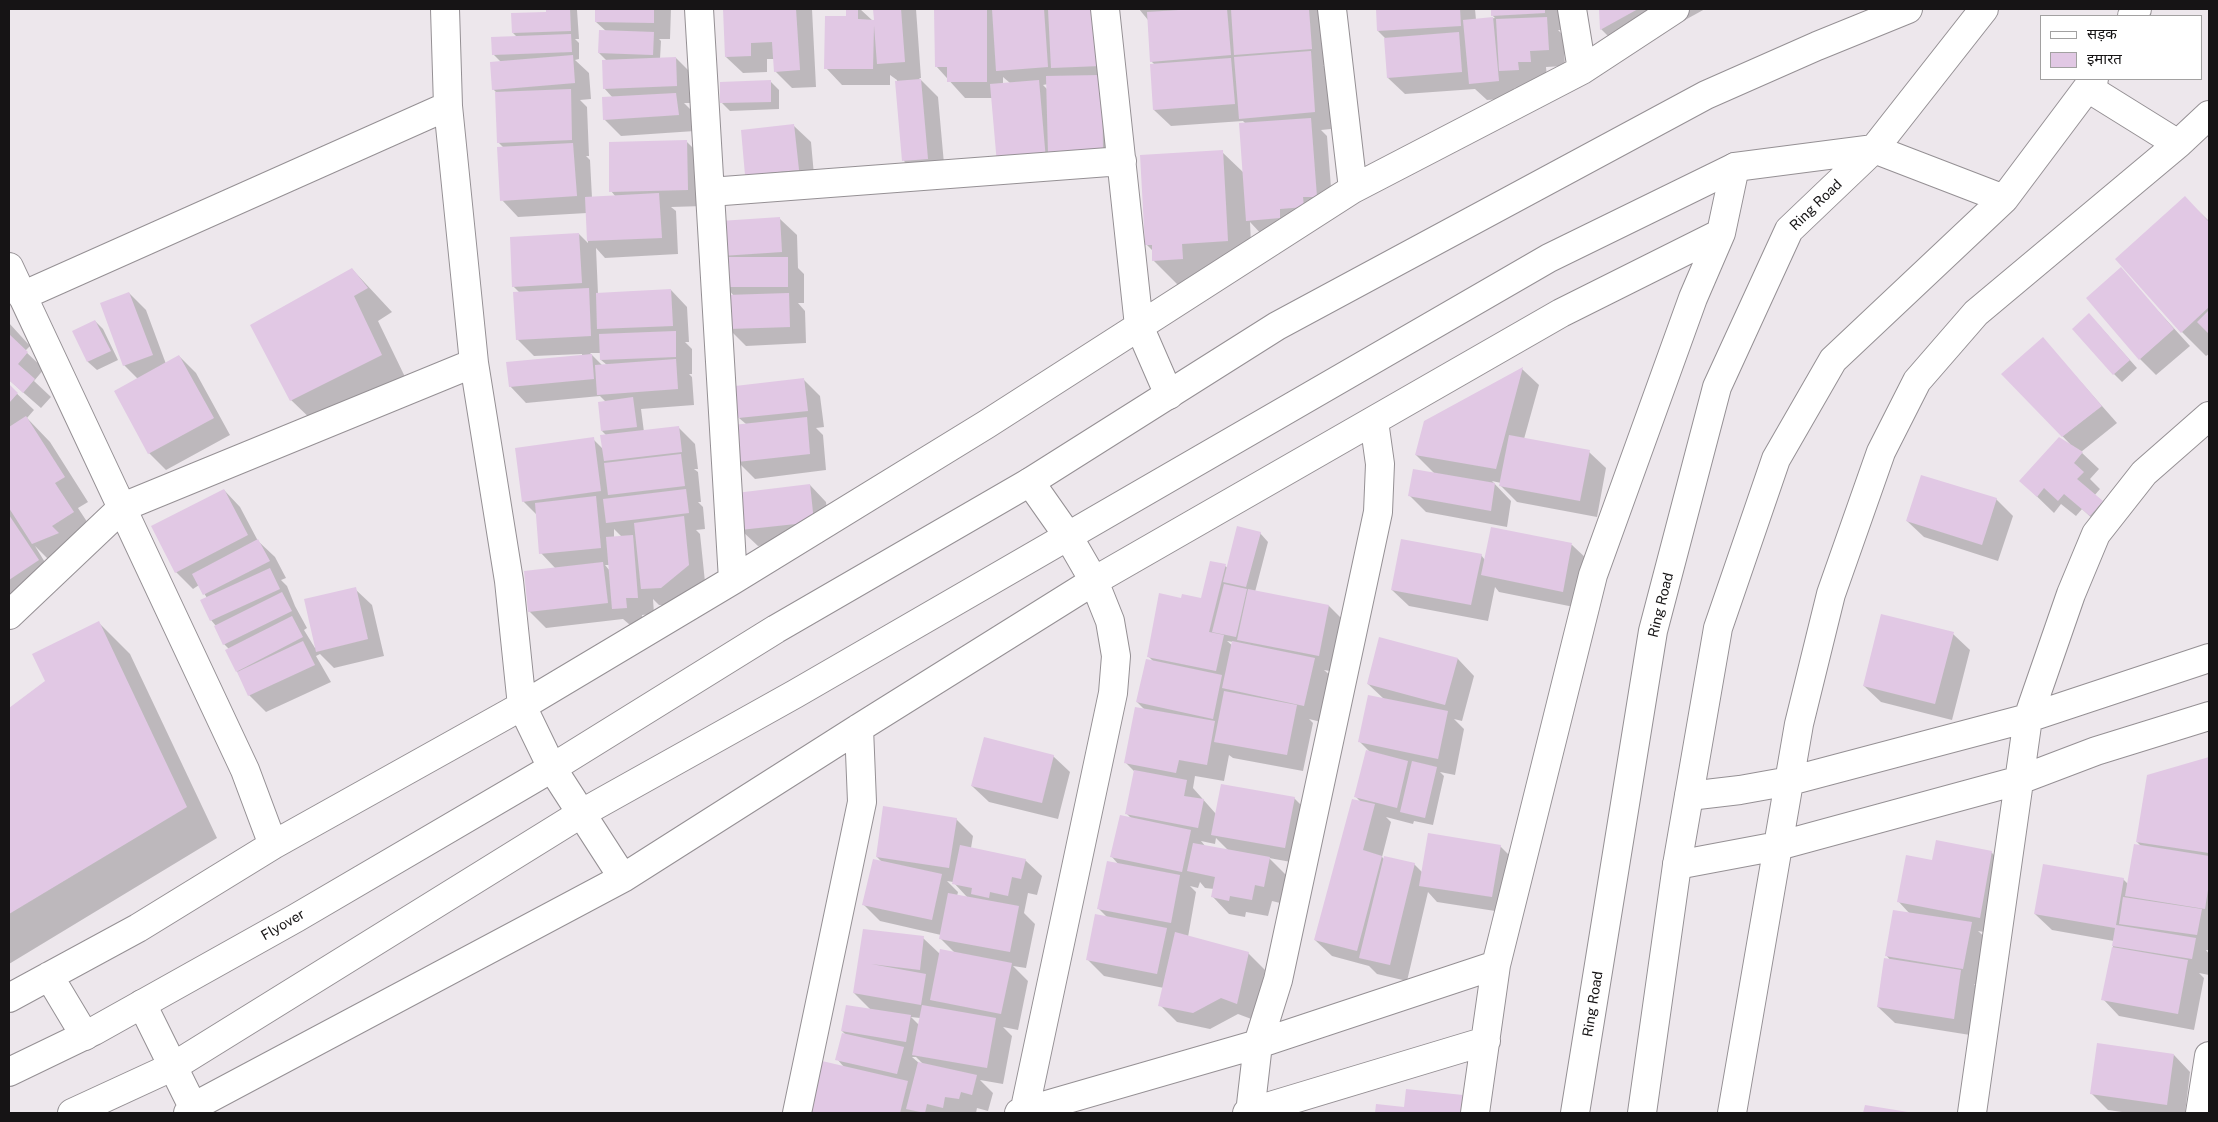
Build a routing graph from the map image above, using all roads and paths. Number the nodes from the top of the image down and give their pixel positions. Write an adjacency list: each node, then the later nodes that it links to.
1 (445, 9): 11 (street)
2 (699, 9): 18 (street)
3 (1105, 9): 15 (street)
4 (1332, 9): 17 (street)
5 (1572, 9): 9 (street)
6 (1675, 9): 9 (street)
7 (1908, 9): 25 (street, Flyover)
8 (1984, 9): 14 (street, Ring Road)
9 (1582, 70): 17 (street)
10 (2091, 84): 13 (street); 19 (street)
11 (448, 106): 22 (street); 24 (street)
12 (2209, 115): 13 (street)
13 (2178, 144): 40 (street)
14 (1874, 149): 16 (street); 19 (street); 64 (street, Ring Road)
15 (1122, 161): 18 (street); 23 (street)
16 (1735, 167): 20 (street); 30 (street)
17 (1353, 189): 23 (street)
18 (710, 192): 31 (street)
19 (2004, 199): 42 (street)
20 (1721, 232): 27 (street); 48 (street)
21 (9, 267): 22 (street)
22 (22, 296): 29 (street)
23 (1139, 326): 25 (street); 31 (street)
24 (474, 363): 29 (street); 35 (street)
25 (1168, 394): 28 (street, Flyover)
26 (2209, 416): 37 (street)
27 (1374, 421): 32 (street); 54 (street)
28 (1030, 482): 30 (street); 39 (street, Flyover)
29 (122, 507): 33 (street); 44 (street)
30 (1068, 536): 32 (street); 43 (street)
31 (733, 580): 35 (street)
32 (1094, 581): 38 (street); 61 (street)
33 (9, 615)
34 (2209, 658): 37 (street)
35 (522, 706): 39 (street); 44 (street)
36 (2209, 716): 41 (street)
37 (2028, 718): 40 (street); 41 (street)
38 (859, 728): 47 (street); 60 (street)
39 (552, 768): 43 (street); 51 (street, Flyover)
40 (1790, 781): 42 (street); 45 (street)
41 (2017, 781): 45 (street); 67 (street)
42 (1689, 796): 46 (street)
43 (582, 813): 47 (street); 56 (street)
44 (273, 845): 49 (street)
45 (1778, 846): 46 (street); 66 (street)
46 (1677, 865): 65 (street)
47 (623, 878): 58 (street)
48 (1496, 965): 53 (street); 54 (street)
49 (49, 976): 50 (street); 52 (street)
50 (9, 998)
51 (142, 1004): 52 (street, Flyover); 56 (street)
52 (85, 1036): 57 (street, Flyover)
53 (1486, 1041): 62 (street); 63 (street)
54 (1258, 1044): 61 (street); 62 (street)
55 (2209, 1056): 68 (street)
56 (174, 1066): 58 (street); 59 (street)
57 (9, 1072)
58 (192, 1111)
59 (72, 1113)
60 (798, 1113)
61 (1022, 1113)
62 (1249, 1113)
63 (1476, 1113)
64 (1575, 1113)
65 (1642, 1113)
66 (1732, 1113)
67 (1972, 1113)
68 (2200, 1113)

